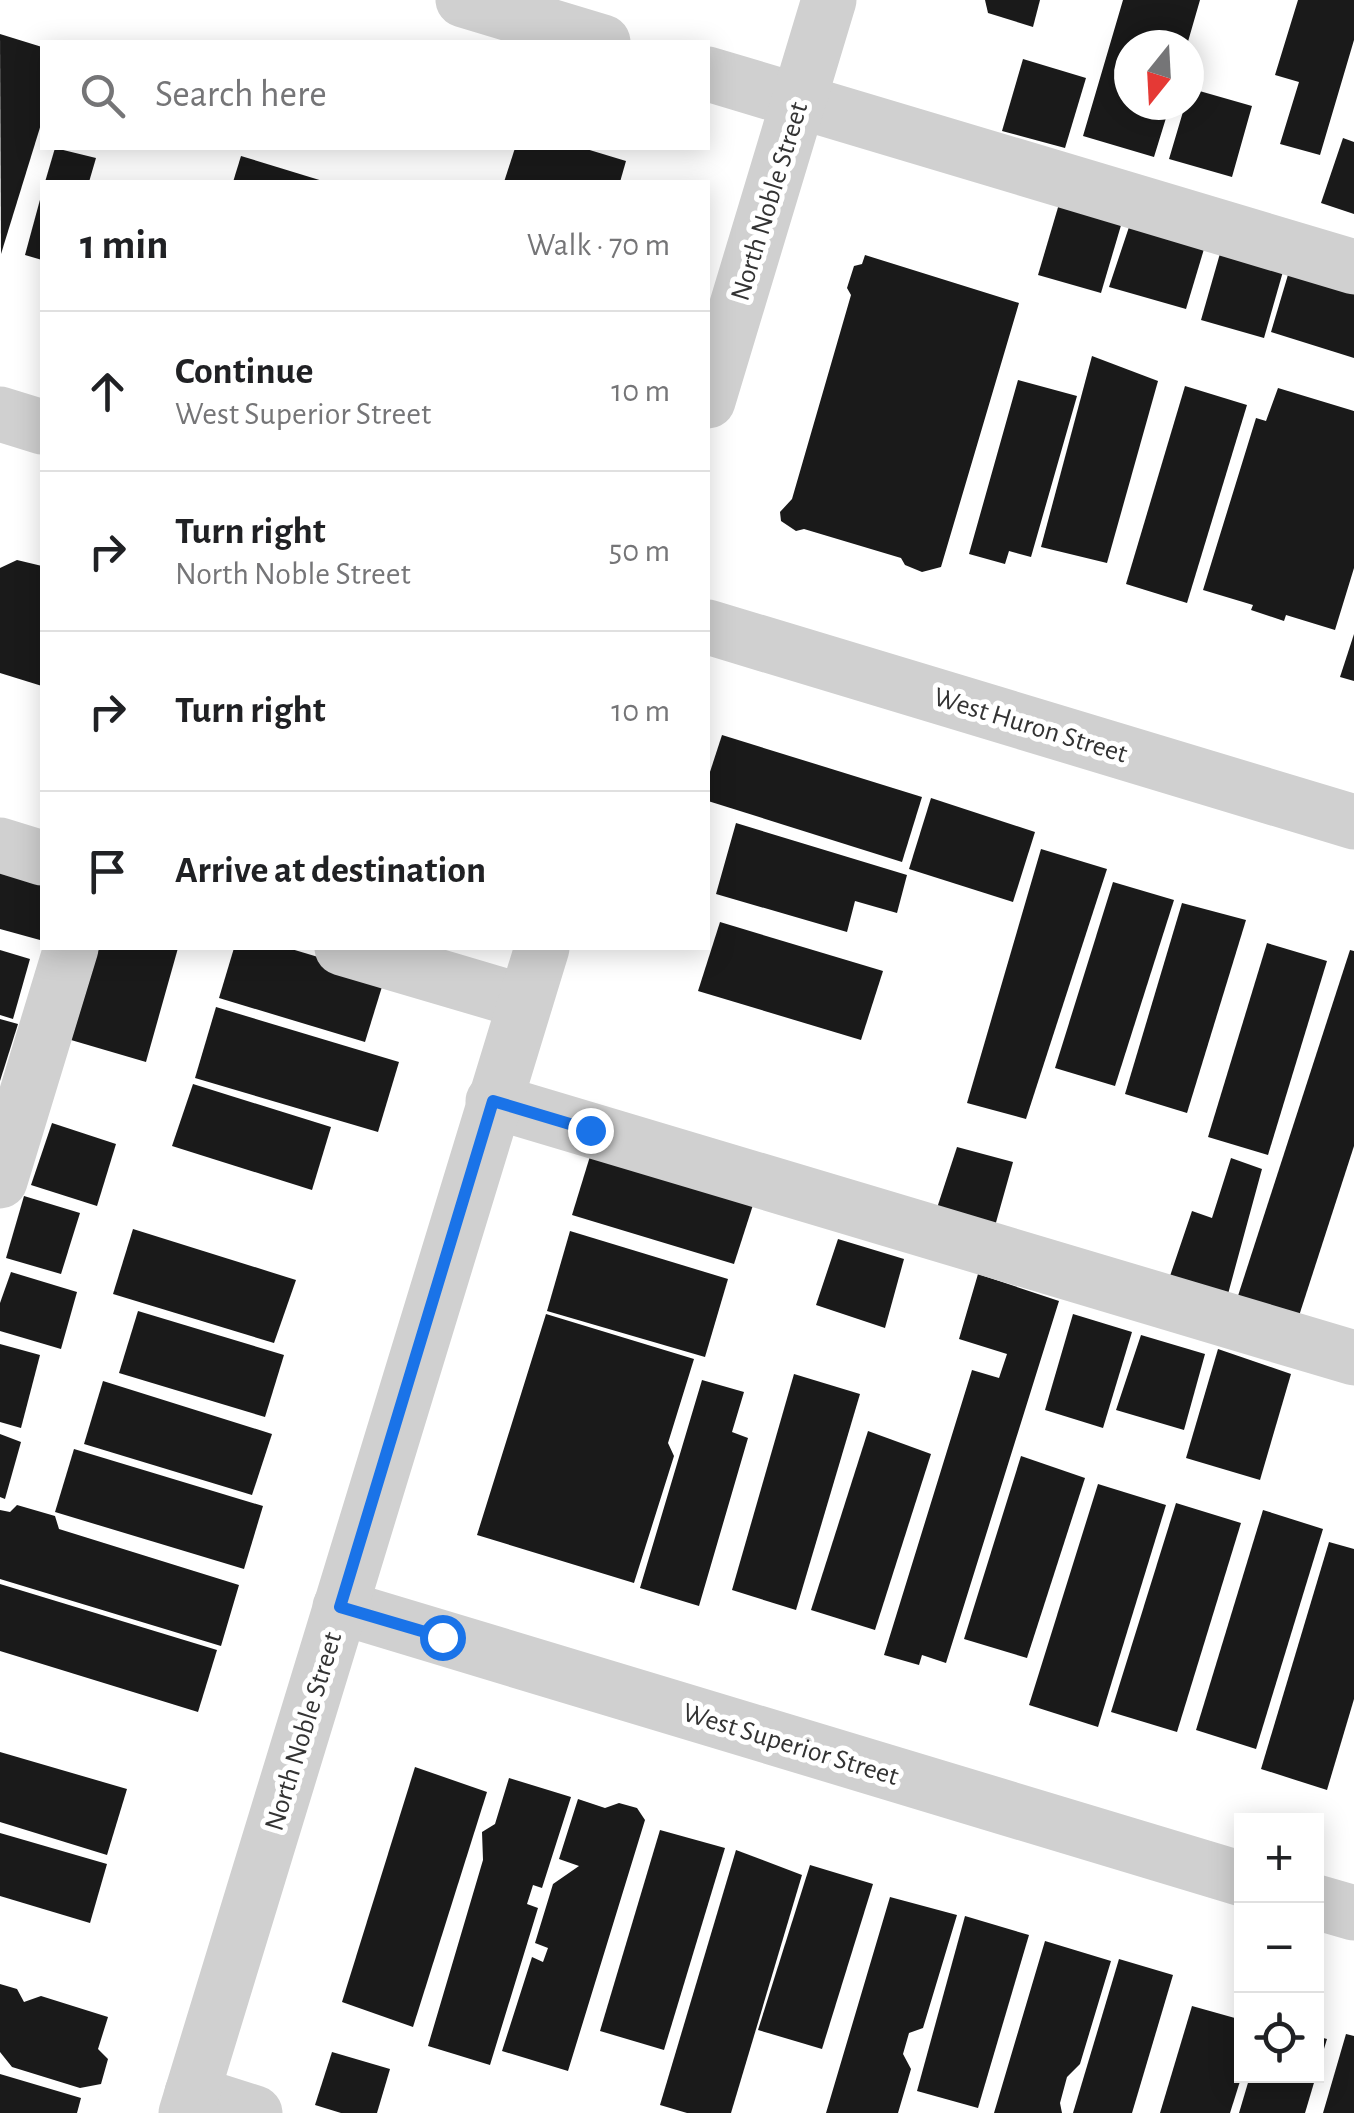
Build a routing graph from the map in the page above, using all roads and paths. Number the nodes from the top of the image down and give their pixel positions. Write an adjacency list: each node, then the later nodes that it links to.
1 (463, 0): 3 (street)
2 (829, 0): 5 (street, North Noble Street)
3 (596, 40)
4 (710, 75): 5 (street)
5 (798, 101): 6 (street); 7 (street, North Noble Street)
6 (1354, 268)
7 (710, 395)
8 (0, 414): 9 (street)
9 (40, 426)
10 (710, 628): 11 (street, West Huron Street)
11 (1354, 822)
12 (0, 845): 13 (street)
13 (40, 857)
14 (70, 950): 19 (street)
15 (349, 950): 17 (street)
16 (541, 950): 17 (street, North Noble Street)
17 (525, 1002): 18 (street, North Noble Street)
18 (493, 1101): 20 (street); 21 (street, North Noble Street)
19 (0, 1182)
20 (1354, 1358)
21 (340, 1607): 22 (street, West Superior Street); 25 (street, North Noble Street)
22 (1234, 1877)
23 (1319, 1903): 24 (street)
24 (1354, 1913)
25 (189, 2103): 26 (street)
26 (255, 2113)

